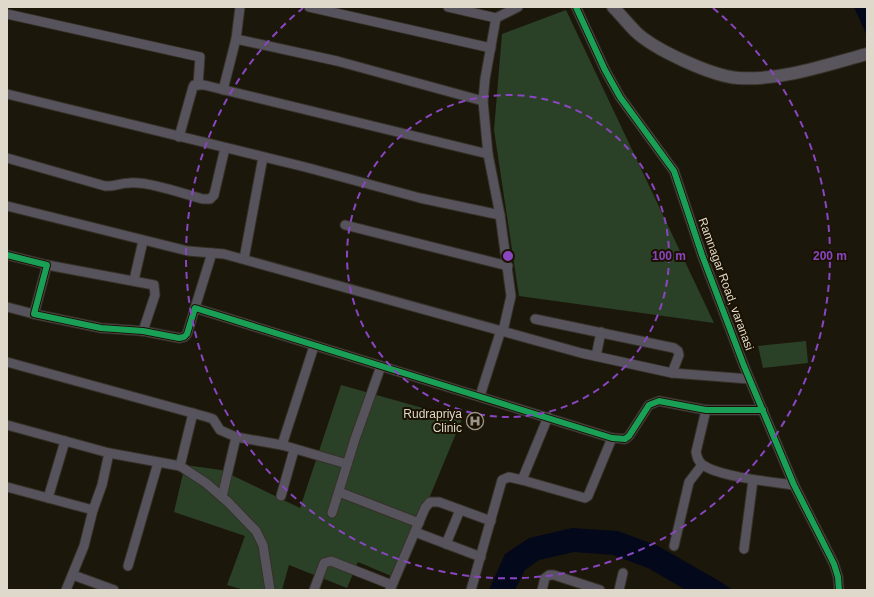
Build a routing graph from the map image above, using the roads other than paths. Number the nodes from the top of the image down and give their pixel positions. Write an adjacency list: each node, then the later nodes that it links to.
1 (240, 7): 9 (street)
2 (310, 7): 10 (street)
3 (448, 7): 8 (street)
4 (518, 7): 8 (street)
5 (576, 7): 43 (street, Ramnagar Road, varanasi)
6 (613, 7): 11 (main road)
7 (7, 14): 12 (street)
8 (496, 18): 10 (street)
9 (236, 39): 13 (street); 15 (street)
10 (492, 48): 15 (street)
11 (867, 54)
12 (198, 85): 13 (street); 16 (street)
13 (223, 90): 18 (street)
14 (7, 94): 16 (street)
15 (483, 102): 18 (street)
16 (179, 137): 17 (street)
17 (225, 148): 19 (street); 20 (street)
18 (488, 154): 22 (street)
19 (263, 157): 22 (street); 27 (street)
20 (7, 158)
21 (7, 206): 24 (street)
22 (500, 215): 29 (street)
23 (345, 225): 29 (street)
24 (143, 241): 25 (street); 30 (street)
25 (212, 253): 27 (street); 32 (street)
26 (7, 255): 28 (street)
27 (244, 259): 36 (street)
28 (47, 265): 30 (street); 33 (street)
29 (508, 266): 36 (street)
30 (134, 280): 35 (street)
31 (7, 307): 33 (street)
32 (195, 308): 35 (street); 38 (street)
33 (34, 314): 35 (street)
34 (535, 319): 37 (street)
35 (143, 331)
36 (502, 331): 39 (street); 44 (street)
37 (601, 332): 39 (street); 42 (street)
38 (314, 346): 41 (street); 53 (street)
39 (596, 356): 42 (street)
40 (7, 362): 47 (street)
41 (381, 366): 44 (street); 57 (street)
42 (672, 373): 43 (street)
43 (749, 379): 46 (street, Ramnagar Road, varanasi)
44 (480, 396): 48 (street)
45 (706, 410): 46 (street); 51 (street); 58 (street)
46 (763, 410): 62 (street, Ramnagar Road, varanasi)
47 (193, 413): 50 (street); 59 (street)
48 (548, 417): 51 (street); 60 (street)
49 (7, 425): 52 (street)
50 (236, 437): 53 (street); 66 (street)
51 (612, 438): 60 (street)
52 (65, 441): 55 (street); 67 (street)
53 (282, 445): 54 (street)
54 (294, 450): 57 (street); 65 (street)
55 (109, 454): 56 (street); 68 (street)
56 (158, 463): 59 (street); 78 (street)
57 (347, 464): 64 (street)
58 (702, 465): 61 (street); 75 (street)
59 (180, 466): 66 (street)
60 (522, 480): 71 (street)
61 (753, 480): 62 (street); 76 (street)
62 (794, 484): 90 (street, Ramnagar Road, varanasi)
63 (7, 487): 67 (street)
64 (339, 492): 70 (street); 72 (street)
65 (281, 496)
66 (222, 497): 84 (street)
67 (48, 498): 68 (street)
68 (93, 510): 80 (street)
69 (460, 510): 71 (street); 72 (street); 74 (street)
70 (332, 513)
71 (491, 521): 77 (street)
72 (419, 522): 73 (street)
73 (415, 532): 74 (street); 81 (street)
74 (446, 544): 77 (street)
75 (674, 546)
76 (744, 550)
77 (481, 557): 86 (street)
78 (128, 566)
79 (623, 573): 89 (street)
80 (73, 575): 82 (street); 83 (street)
81 (391, 588): 85 (street)
82 (66, 590)
83 (114, 590)
84 (270, 590)
85 (314, 590)
86 (471, 590)
87 (542, 590): 88 (street)
88 (600, 590)
89 (619, 590)
90 (839, 590)

